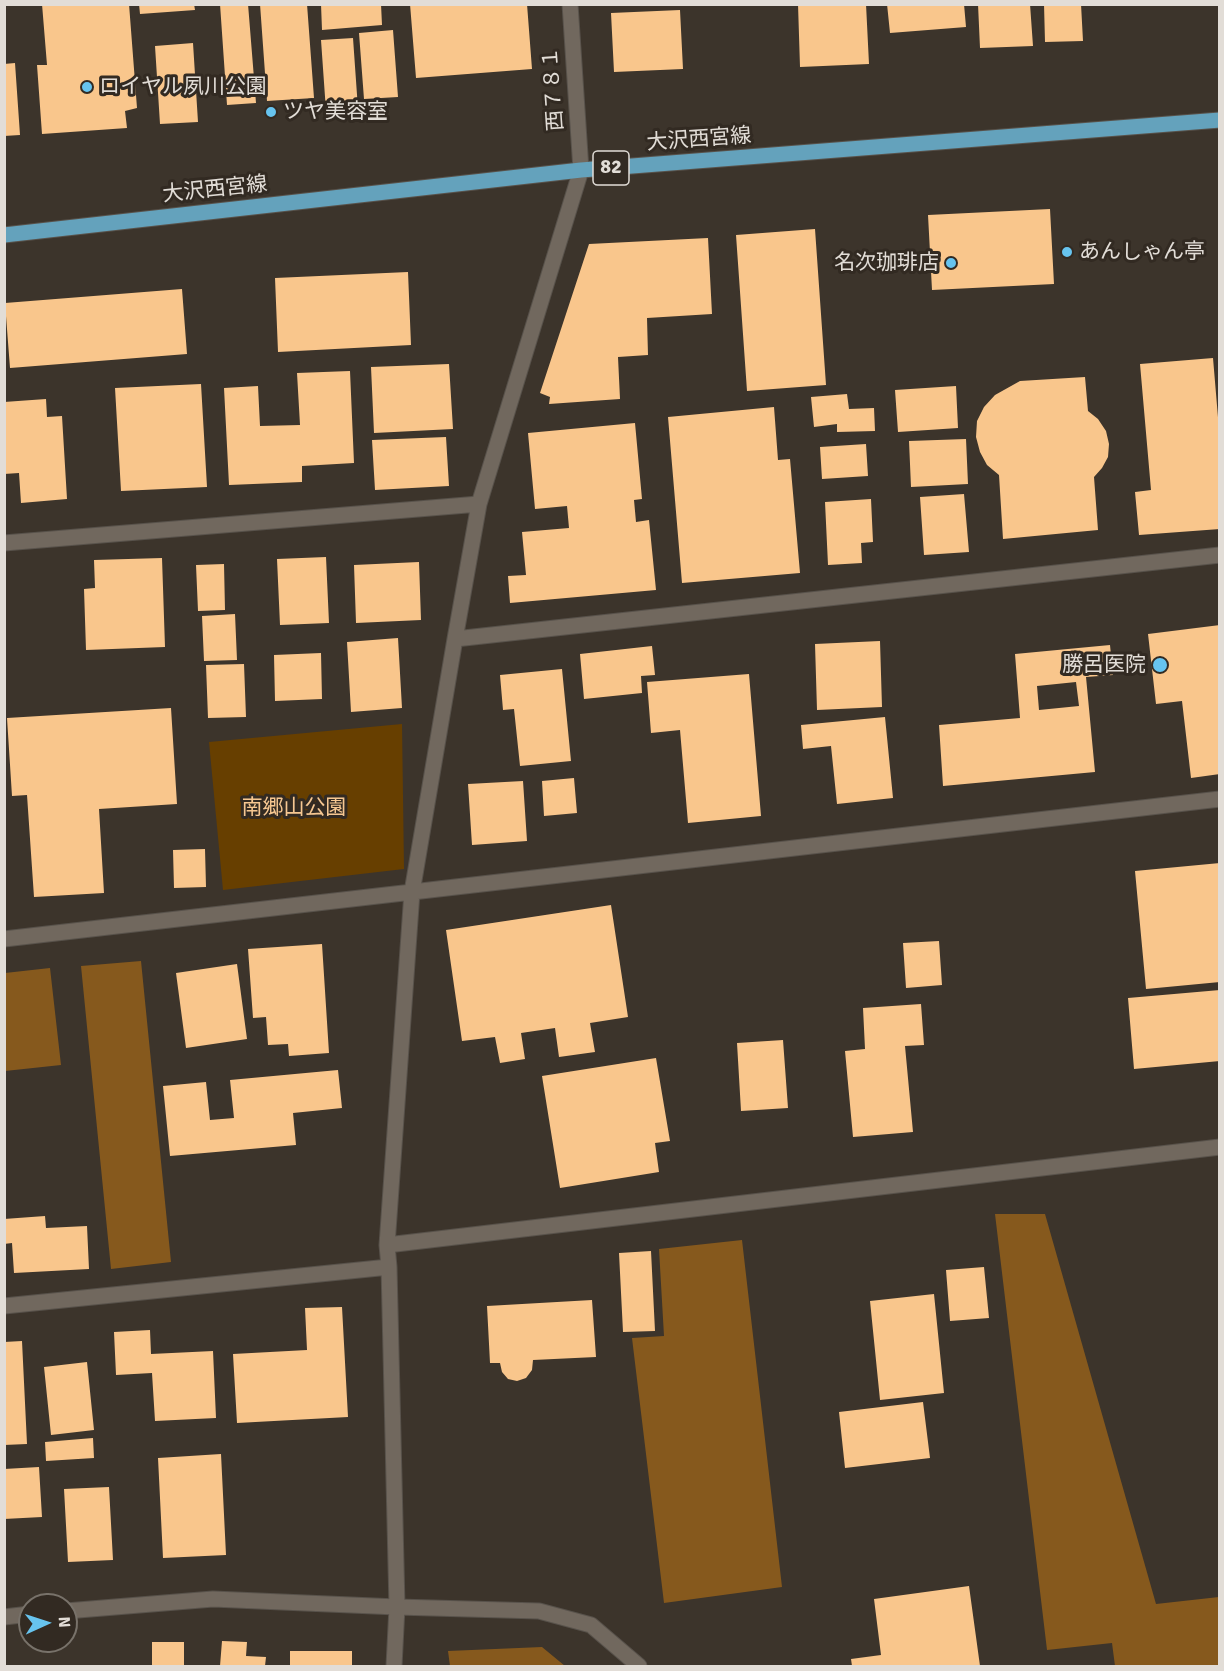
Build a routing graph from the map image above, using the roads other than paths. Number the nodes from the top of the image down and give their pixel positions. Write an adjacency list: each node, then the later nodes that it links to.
1 (570, 4): 3 (street, 西７８１)
2 (1220, 120): 3 (main road, 大沢西宮線 / 82)
3 (581, 170): 4 (main road, 大沢西宮線 / 82); 5 (street)
4 (4, 235)
5 (480, 504): 6 (street); 8 (street)
6 (4, 543)
7 (1220, 555): 8 (street)
8 (455, 639): 10 (street)
9 (1220, 799): 10 (street)
10 (412, 892): 11 (street); 13 (street)
11 (4, 939)
12 (1220, 1147): 13 (street)
13 (387, 1245): 14 (street)
14 (389, 1267): 15 (street); 16 (street)
15 (4, 1306)
16 (397, 1608): 17 (street); 18 (street); 19 (street)
17 (78, 1610)
18 (394, 1666)
19 (639, 1666)

